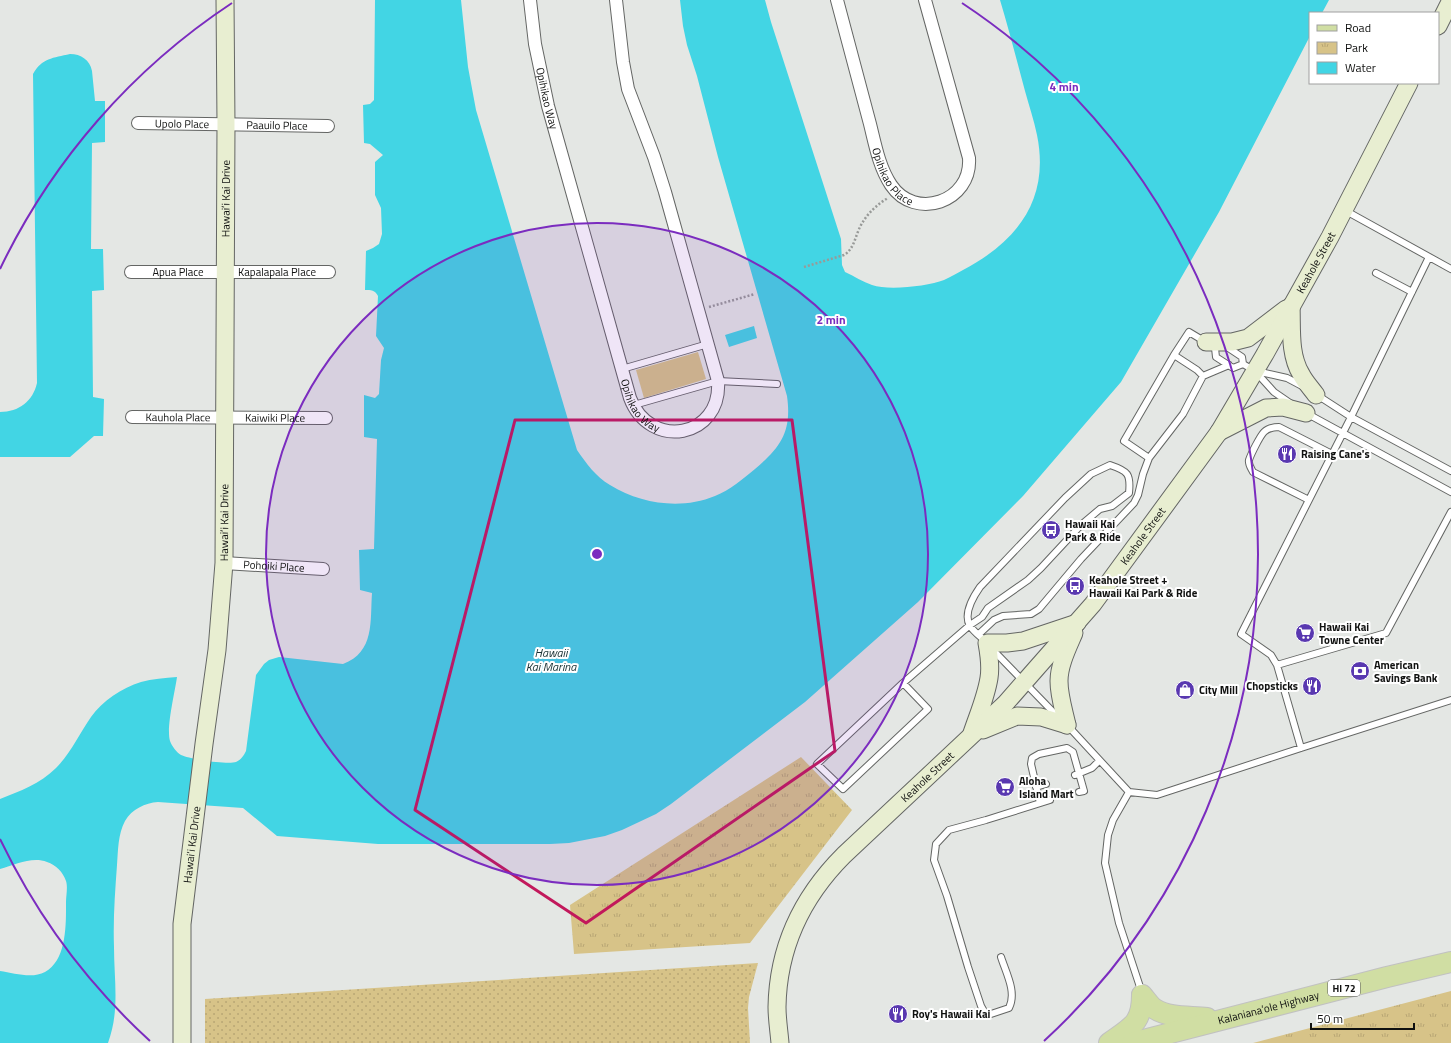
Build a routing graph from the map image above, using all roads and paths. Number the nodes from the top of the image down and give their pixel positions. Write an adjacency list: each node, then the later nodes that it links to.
1 (225, 0): 10 (main road, Hawai’i Kai Drive)
2 (530, 0): 30 (street, Opihikao Way)
3 (616, 0): 24 (street, Opihikao Way)
4 (838, 0): 12 (street, Opihikao Place)
5 (925, 0): 12 (street, Opihikao Place)
6 (1451, 0): 7 (main road)
7 (1439, 24)
8 (1408, 84): 13 (main road, Keahole Street)
9 (138, 123): 10 (street, Upolo Place)
10 (226, 124): 11 (street, Paauilo Place); 17 (main road, Hawai’i Kai Drive)
11 (328, 126)
12 (897, 192): 15 (path)
13 (1344, 210): 14 (lane); 23 (main road, Keahole Street)
14 (1428, 257): 16 (lane); 21 (lane)
15 (804, 267)
16 (1451, 269)
17 (225, 271): 18 (street, Apua Place); 19 (street, Kapalapala Place); 39 (main road, Hawai’i Kai Drive)
18 (131, 272)
19 (329, 272)
20 (1376, 273): 21 (lane)
21 (1412, 292): 38 (lane)
22 (755, 294): 24 (path)
23 (1291, 305): 26 (main road); 29 (main road, Keahole Street); 34 (main road)
24 (699, 310): 25 (street, Opihikao Way)
25 (708, 344): 30 (lane); 32 (street, Opihikao Way)
26 (1211, 345): 27 (lane); 28 (lane); 29 (lane)
27 (1174, 355): 31 (lane); 44 (lane)
28 (1229, 365): 29 (lane); 31 (lane)
29 (1249, 368): 34 (lane); 36 (lane); 41 (main road, Keahole Street)
30 (622, 369): 35 (street, Opihikao Way)
31 (1204, 376): 44 (lane)
32 (718, 381): 33 (lane); 35 (lane); 35 (street, Opihikao Way)
33 (776, 384)
34 (1316, 395): 38 (lane)
35 (633, 406)
36 (1306, 413): 41 (main road); 42 (lane)
37 (132, 417): 39 (street, Kauhola Place)
38 (1351, 417): 42 (lane); 45 (lane)
39 (225, 418): 40 (street, Kaiwiki Place); 49 (main road, Hawai’i Kai Drive)
40 (326, 418)
41 (1219, 432): 51 (main road, Keahole Street)
42 (1343, 433): 43 (lane); 46 (lane)
43 (1332, 454): 47 (lane); 47 (lane)
44 (1149, 458): 53 (lane)
45 (1451, 471)
46 (1451, 492)
47 (1309, 500): 54 (lane)
48 (1451, 512): 54 (lane)
49 (224, 563): 50 (street, Pohoiki Place); 73 (main road, Hawai’i Kai Drive)
50 (323, 570)
51 (1077, 623): 53 (main road); 56 (main road, Keahole Street); 58 (main road)
52 (970, 626): 52 (lane); 53 (lane); 55 (lane)
53 (983, 639): 56 (lane); 59 (main road)
54 (1277, 665): 60 (lane)
55 (902, 683): 55 (lane)
56 (1025, 683): 58 (lane); 59 (main road, Keahole Street)
57 (1451, 700): 60 (lane)
58 (1067, 725): 59 (main road); 61 (lane)
59 (971, 735): 74 (main road, Keahole Street)
60 (1300, 748): 66 (lane)
61 (1098, 761): 62 (lane); 66 (lane)
62 (1077, 775): 64 (lane); 65 (lane)
63 (1046, 784): 64 (lane)
64 (1036, 787): 68 (lane)
65 (1080, 792)
66 (1129, 792): 71 (lane)
67 (1050, 800): 68 (lane)
68 (1040, 803): 69 (lane)
69 (1001, 957)
70 (1451, 962): 72 (main road, Kalaniana’ole Highway / HI 72)
71 (1142, 994): 72 (main road); 75 (main road)
72 (1223, 1019): 76 (main road, Kalaniana’ole Highway / HI 72)
73 (182, 1043)
74 (780, 1043)
75 (1109, 1043)
76 (1132, 1043)

